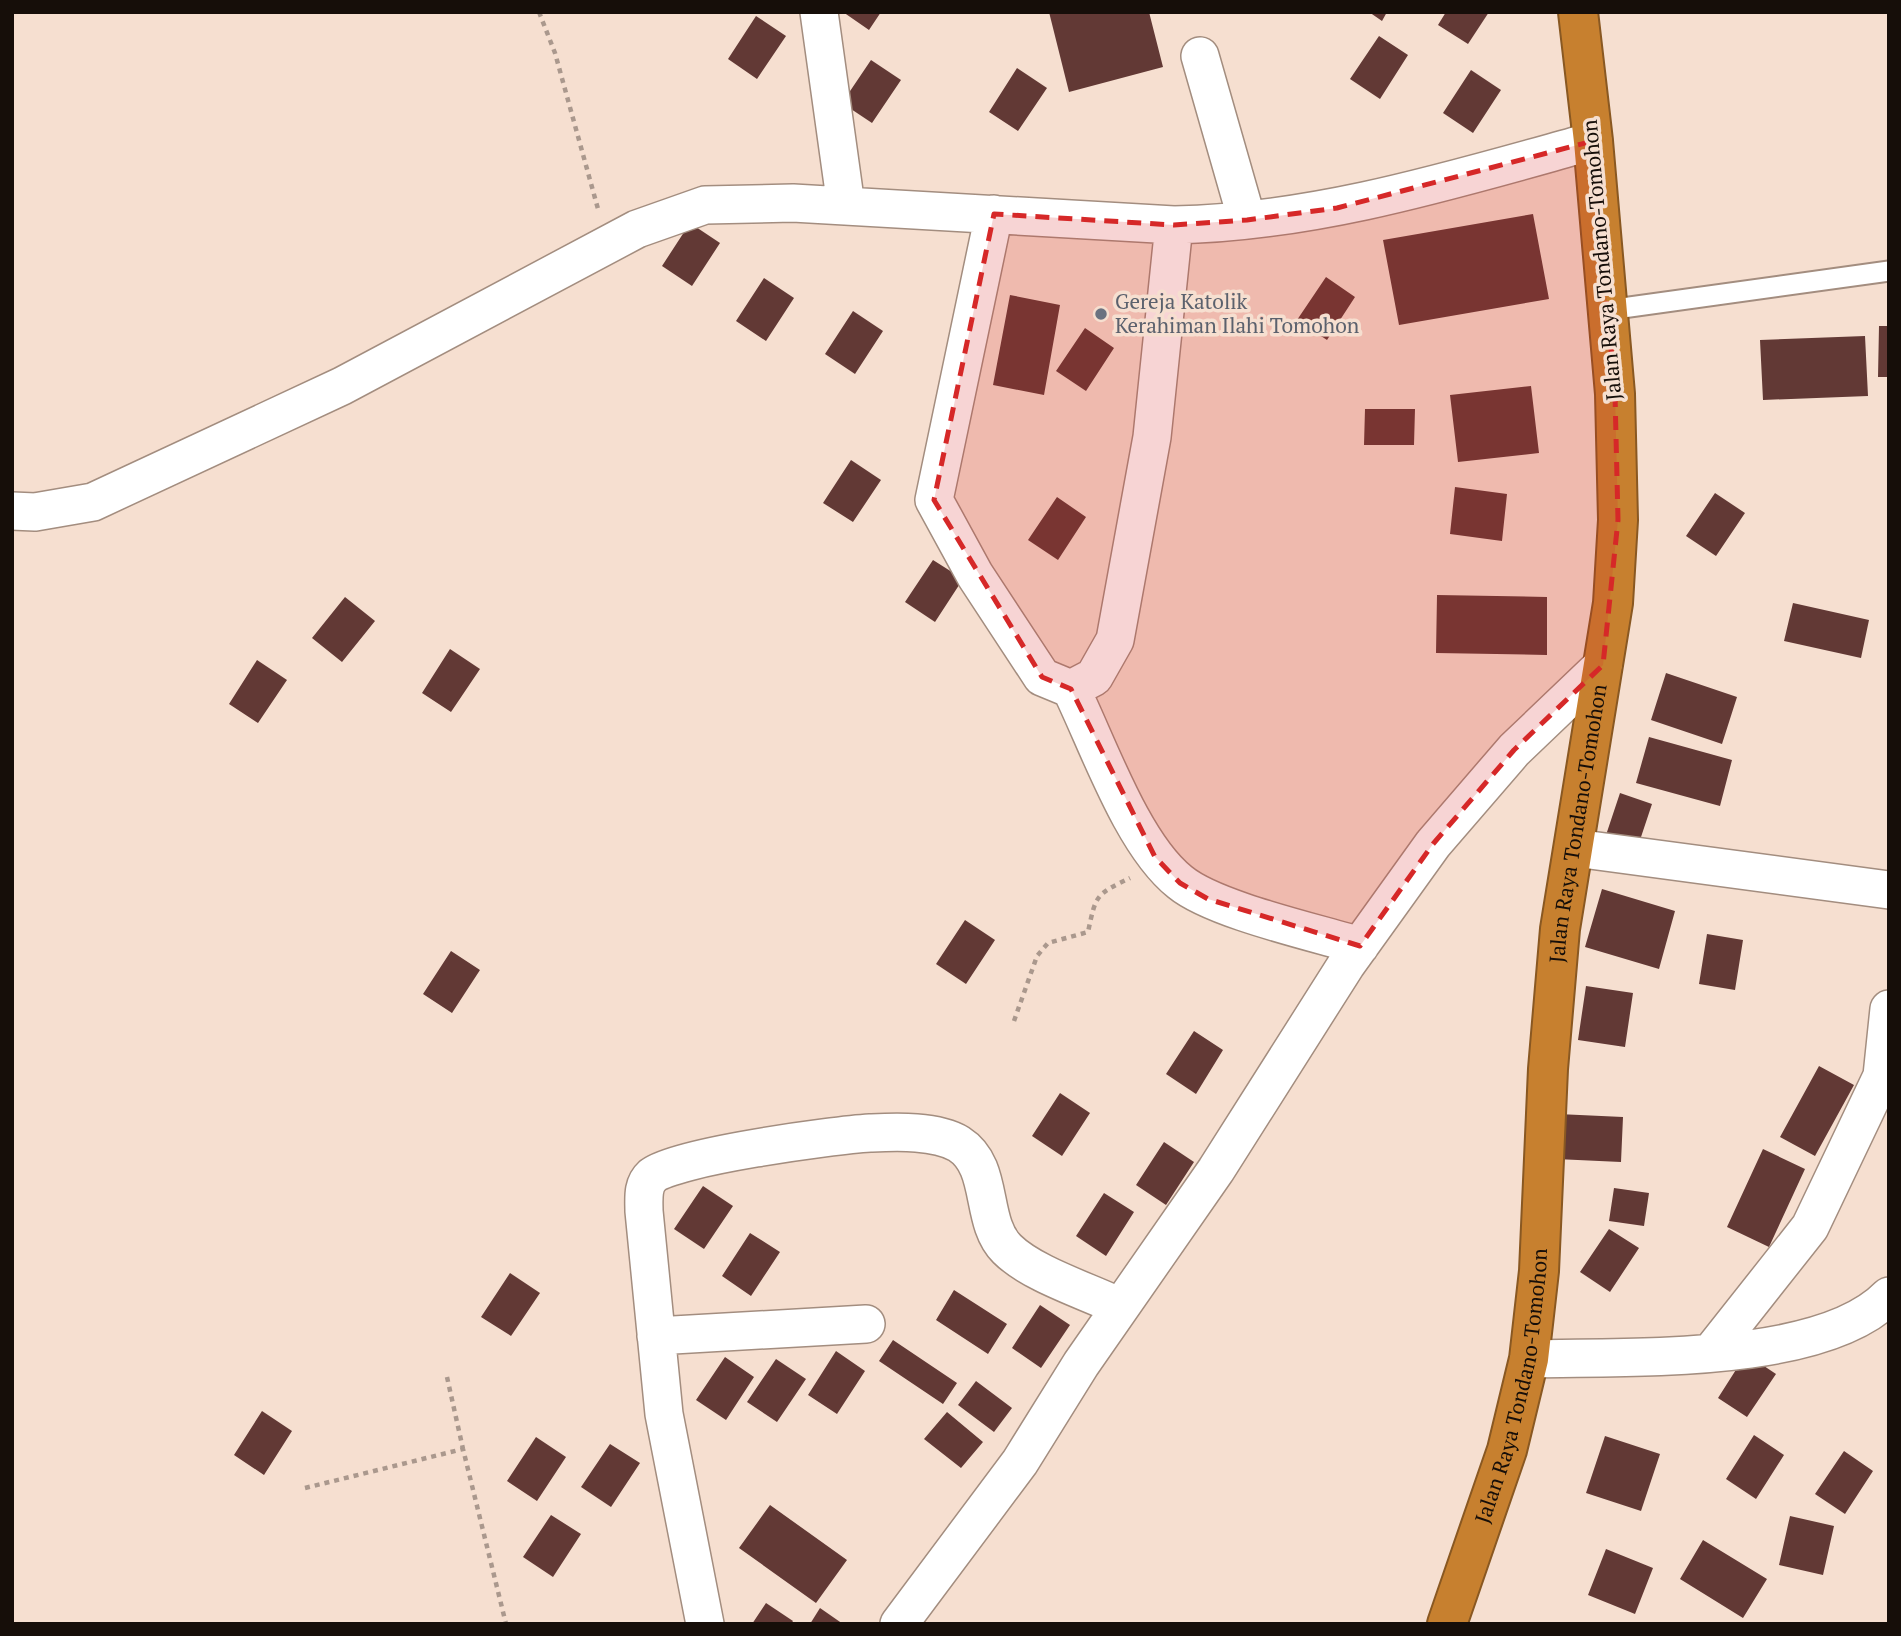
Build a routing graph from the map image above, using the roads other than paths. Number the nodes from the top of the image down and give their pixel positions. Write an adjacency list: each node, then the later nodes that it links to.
1 (819, 12): 5 (street)
2 (1578, 12): 4 (highway, Jalan Raya Tondano-Tomohon)
3 (1200, 56): 7 (street)
4 (1593, 141): 7 (street); 10 (highway, Jalan Raya Tondano-Tomohon)
5 (846, 206): 6 (street); 11 (street)
6 (994, 214): 8 (street); 13 (street)
7 (1247, 220): 8 (street)
8 (1174, 225): 13 (street)
9 (1889, 271): 10 (lane)
10 (1608, 310): 12 (highway, Jalan Raya Tondano-Tomohon)
11 (12, 511)
12 (1603, 665): 14 (highway, Jalan Raya Tondano-Tomohon); 16 (street)
13 (1071, 689): 16 (street)
14 (1574, 848): 15 (street); 23 (highway, Jalan Raya Tondano-Tomohon)
15 (1889, 890)
16 (1360, 946): 19 (street)
17 (1889, 1009): 22 (street)
18 (1889, 1296): 22 (street)
19 (1120, 1307): 21 (street); 25 (street)
20 (866, 1324): 21 (street)
21 (656, 1336): 24 (street)
22 (1712, 1351): 23 (street)
23 (1529, 1359): 26 (highway, Jalan Raya Tondano-Tomohon)
24 (705, 1624)
25 (899, 1624)
26 (1447, 1624)

